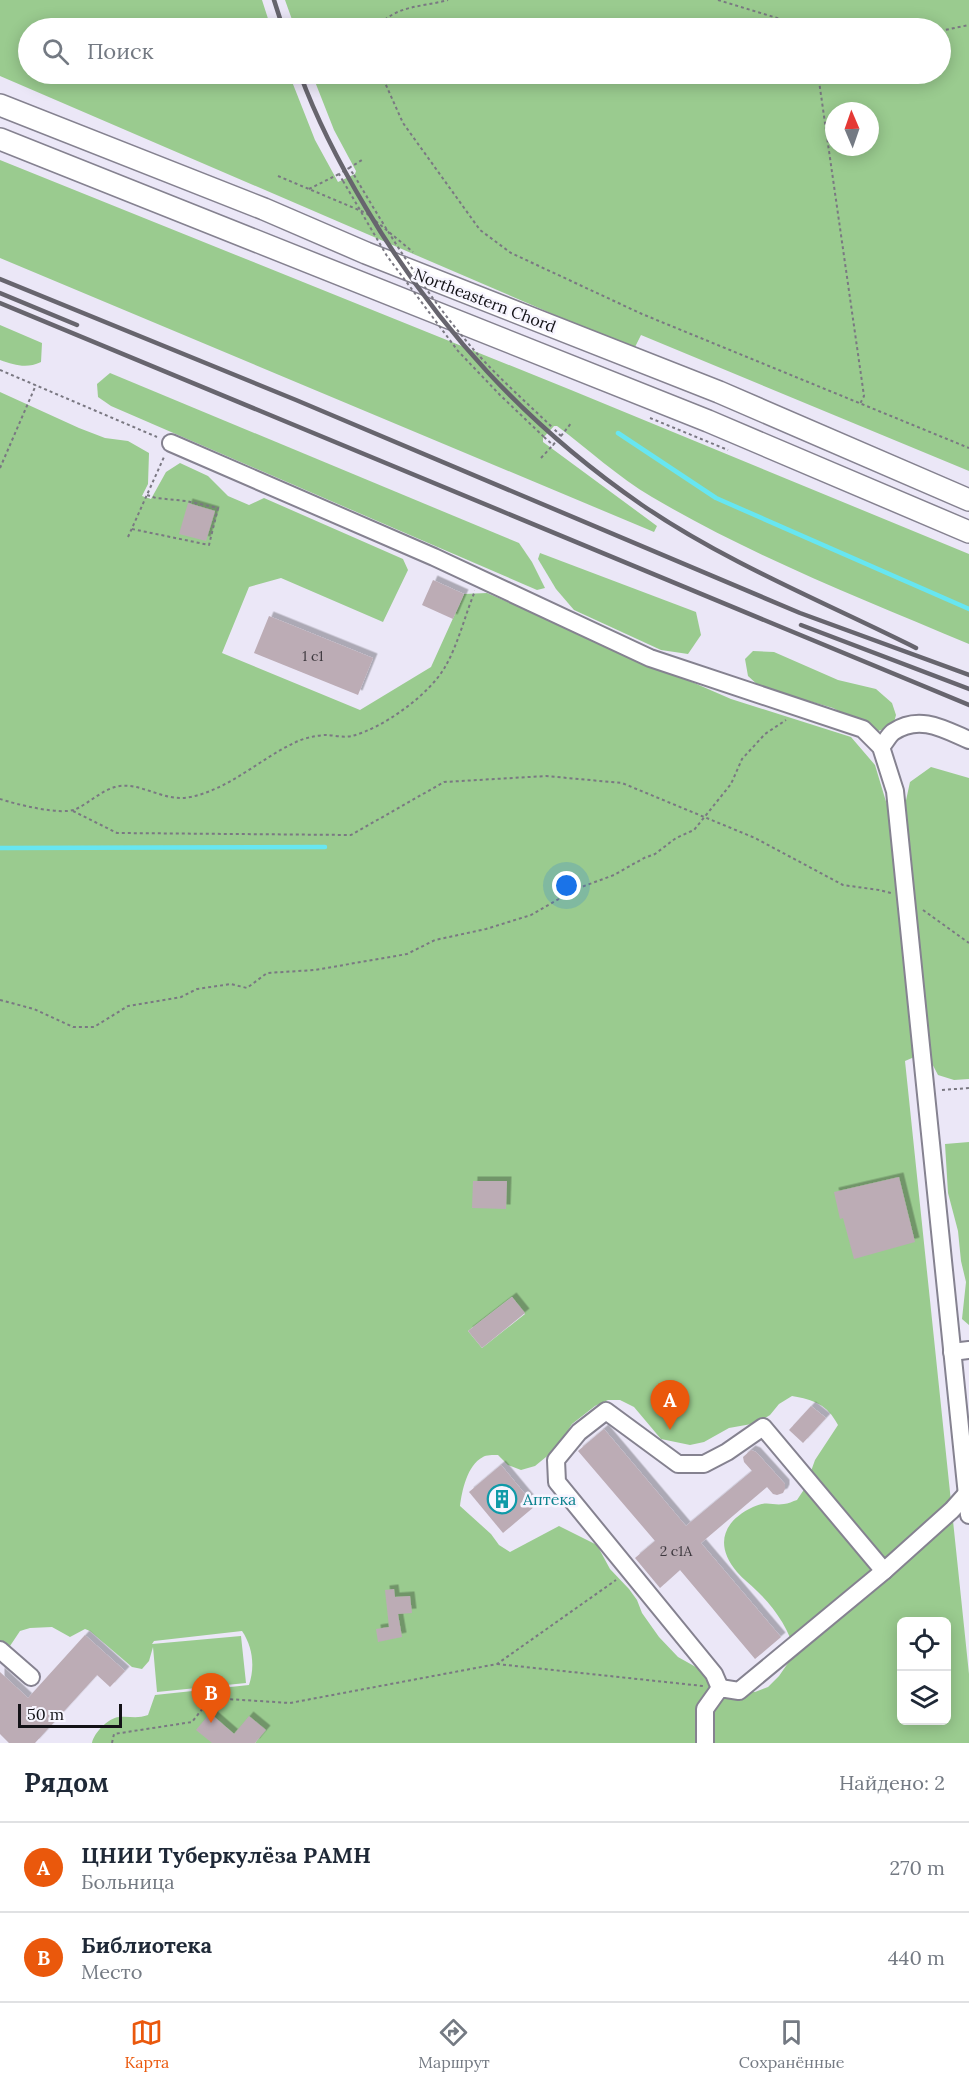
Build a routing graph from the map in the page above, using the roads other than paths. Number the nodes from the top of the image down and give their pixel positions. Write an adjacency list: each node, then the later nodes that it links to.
1 (0, 105): 4 (main road, Northeastern Chord)
2 (0, 139): 5 (main road, Northeastern Chord)
3 (171, 443): 7 (street)
4 (969, 500)
5 (969, 532)
6 (969, 740): 7 (street)
7 (881, 747): 8 (street)
8 (961, 1351): 9 (street)
9 (968, 1492): 10 (street); 11 (street)
10 (969, 1515)
11 (884, 1571): 14 (street); 14 (street)
12 (0, 1650): 13 (street)
13 (31, 1677)
14 (720, 1688): 15 (street)
15 (705, 1743)

